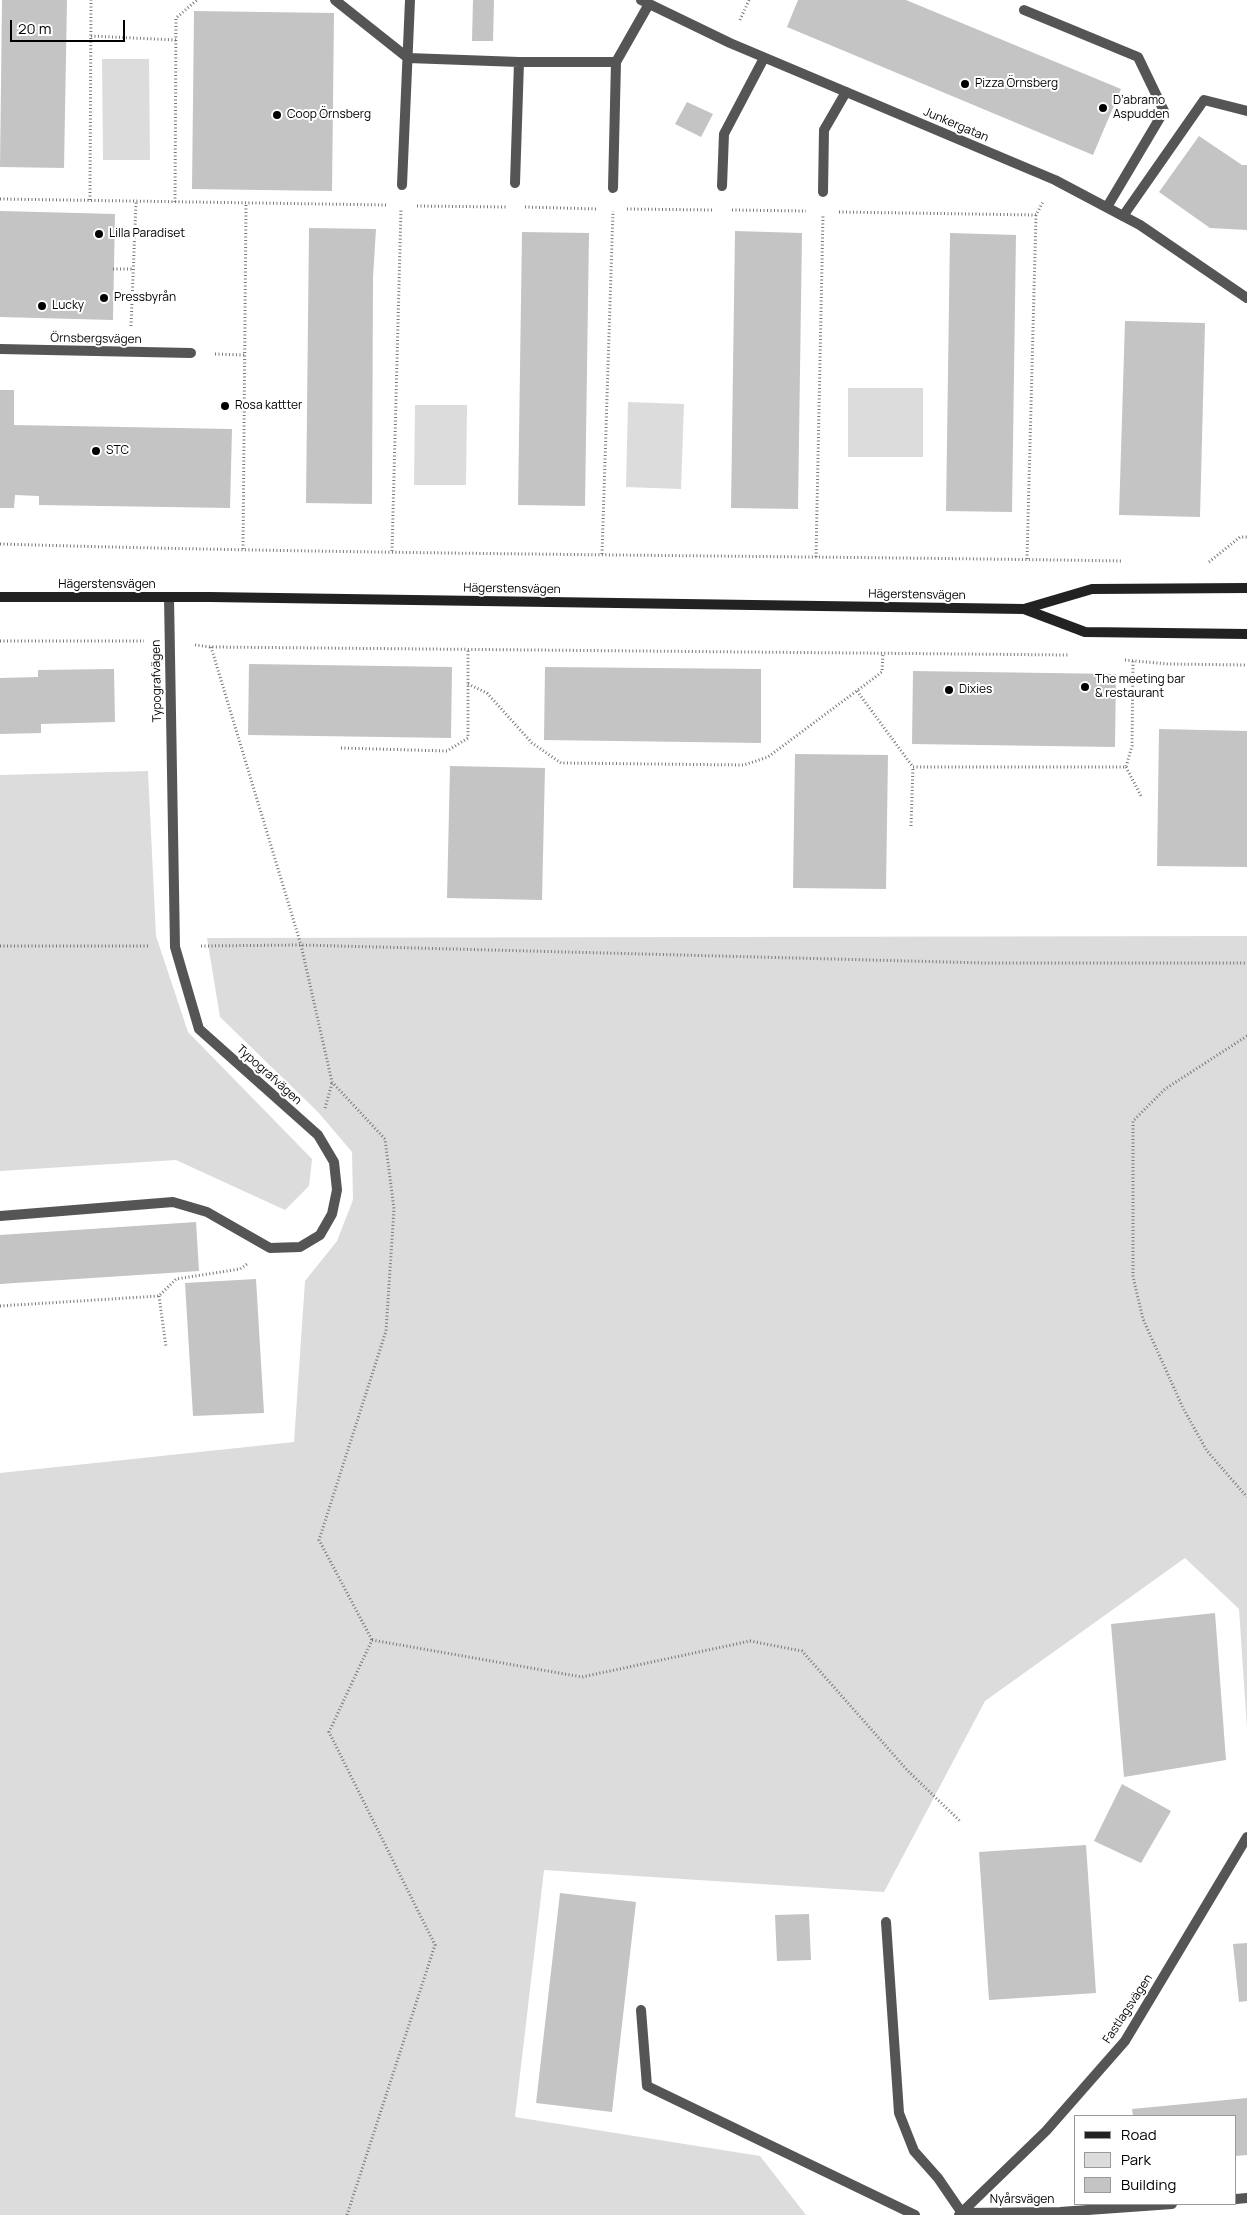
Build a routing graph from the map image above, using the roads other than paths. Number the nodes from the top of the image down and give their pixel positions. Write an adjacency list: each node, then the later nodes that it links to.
1 (335, 0): 5 (street)
2 (410, 0): 5 (street)
3 (645, 2): 6 (street, Junkergatan); 8 (street)
4 (1024, 10): 16 (street)
5 (408, 58): 7 (street); 12 (street)
6 (764, 58): 9 (street, Junkergatan); 13 (street)
7 (519, 62): 8 (street); 11 (street)
8 (616, 62): 14 (street)
9 (846, 92): 15 (street); 16 (street, Junkergatan)
10 (1247, 111): 17 (street)
11 (515, 183)
12 (402, 186)
13 (722, 186)
14 (613, 188)
15 (823, 192)
16 (1107, 207): 17 (street, Junkergatan)
17 (1123, 216): 18 (street, Junkergatan)
18 (1247, 298)
19 (0, 349): 20 (street, Örnsbergsvägen)
20 (191, 353)
21 (1247, 588): 24 (street, Hägerstensvägen)
22 (0, 597): 23 (street, Hägerstensvägen)
23 (169, 597): 24 (street, Hägerstensvägen); 26 (street, Typografvägen)
24 (1024, 609): 25 (street, Hägerstensvägen)
25 (1247, 634)
26 (0, 1216)
27 (1247, 1837): 31 (street, Fastlagsvägen)
28 (886, 1922): 31 (street)
29 (641, 2010): 32 (street)
30 (1158, 2205): 31 (street, Nyårsvägen)
31 (960, 2214)
32 (915, 2215)

